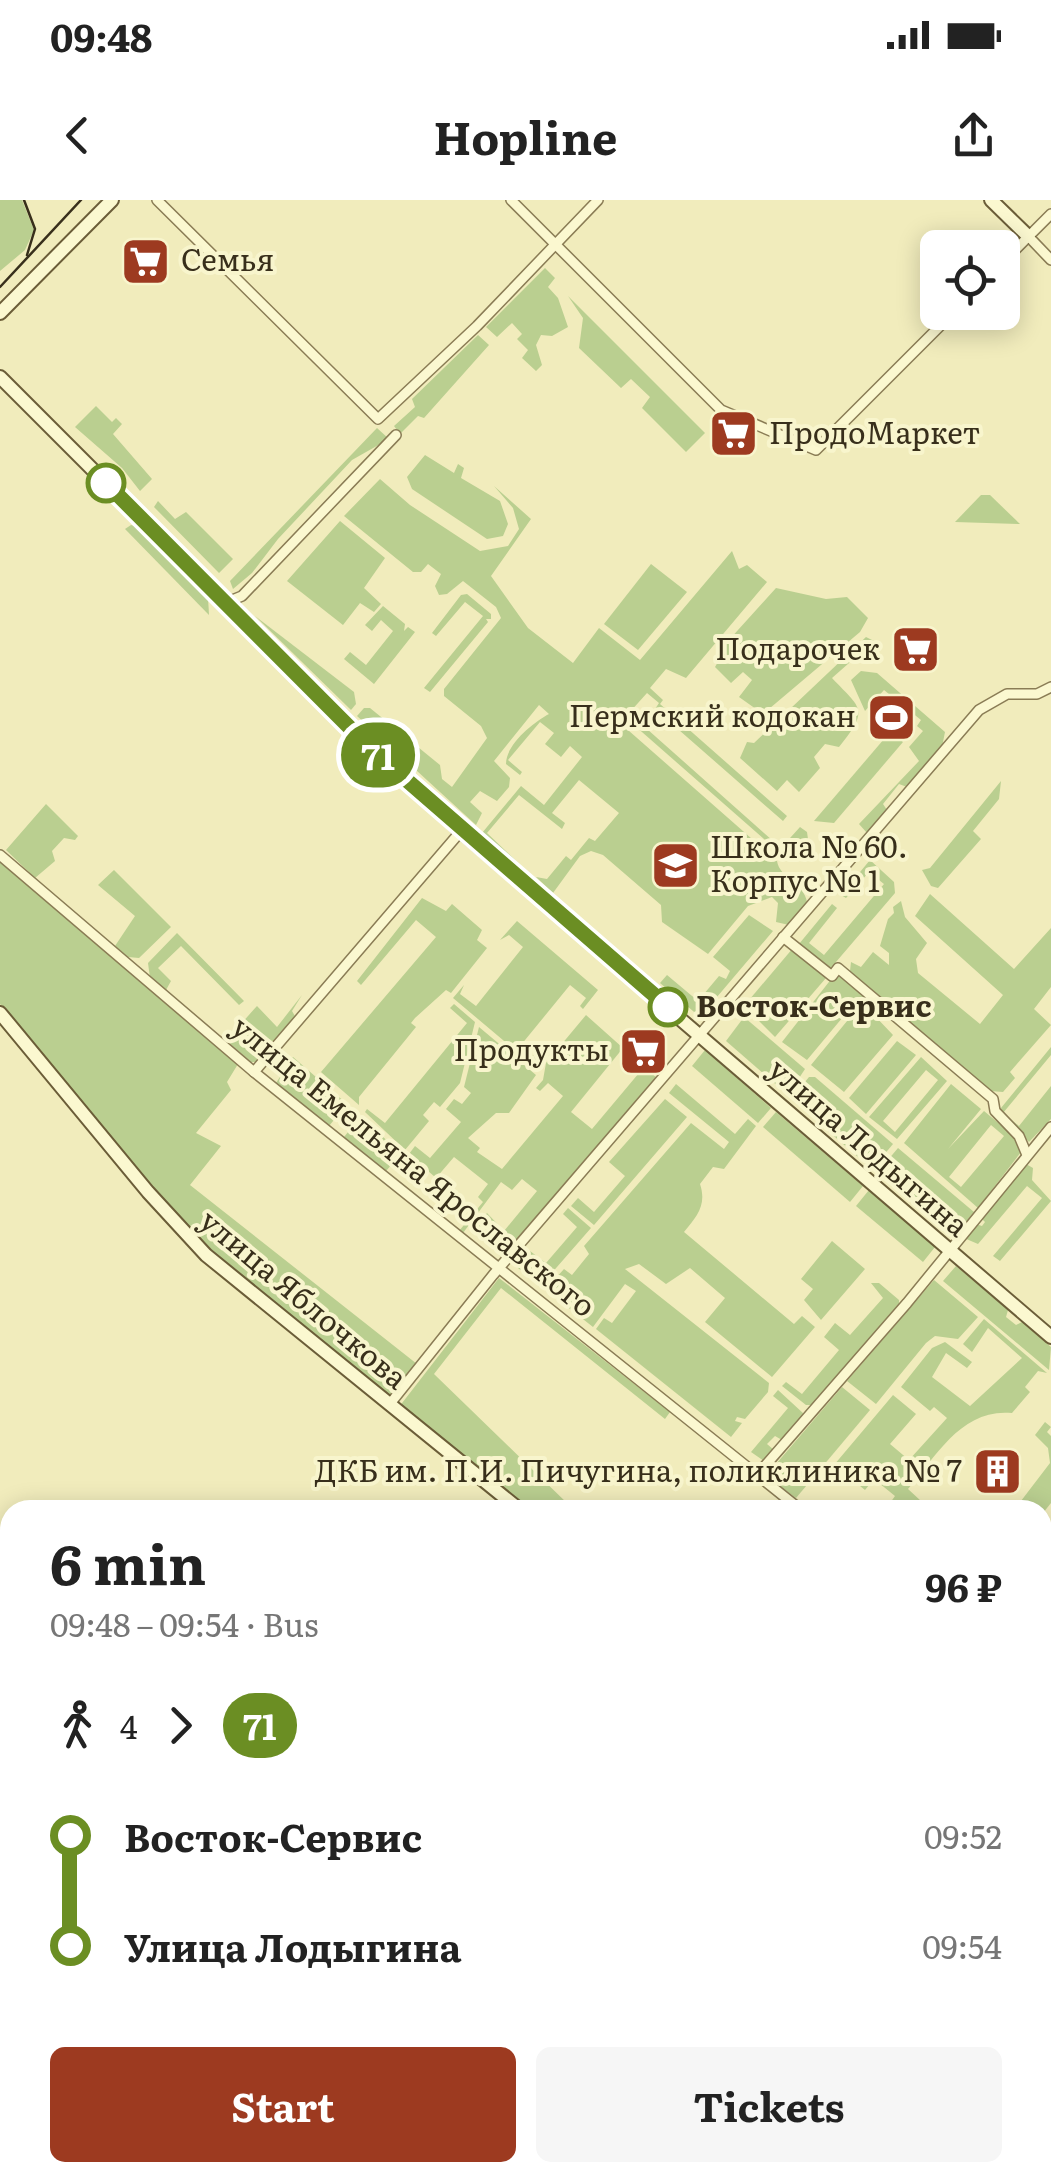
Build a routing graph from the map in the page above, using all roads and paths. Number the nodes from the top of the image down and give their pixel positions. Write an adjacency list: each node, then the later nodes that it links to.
1 (112, 200): 11 (main road)
2 (157, 200): 9 (street)
3 (511, 200): 9 (street)
4 (598, 200): 9 (street)
5 (992, 200): 7 (main road)
6 (1051, 214): 7 (street)
7 (1028, 236): 8 (street); 10 (street)
8 (1020, 244)
9 (557, 245): 12 (street)
10 (1051, 260)
11 (0, 313)
12 (936, 330)
13 (0, 377): 15 (main road, улица Лодыгина)
14 (396, 435): 15 (street)
15 (225, 603): 17 (main road, улица Лодыгина)
16 (1051, 687): 19 (street)
17 (461, 831): 21 (main road, улица Лодыгина); 22 (street)
18 (0, 855): 22 (street, улица Емельяна Ярославского)
19 (784, 936): 21 (street); 24 (street)
20 (0, 1013): 28 (main road, улица Яблочкова)
21 (700, 1035): 25 (main road, улица Лодыгина); 26 (street)
22 (254, 1072): 26 (street, улица Емельяна Ярославского)
23 (1051, 1127): 24 (street)
24 (1028, 1156): 25 (street)
25 (950, 1251): 27 (main road, улица Лодыгина); 29 (street)
26 (498, 1269): 28 (street); 29 (street, улица Емельяна Ярославского)
27 (1051, 1338)
28 (388, 1405): 30 (main road, улица Яблочкова)
29 (758, 1475): 31 (street, улица Емельяна Ярославского)
30 (507, 1500)
31 (789, 1500)

